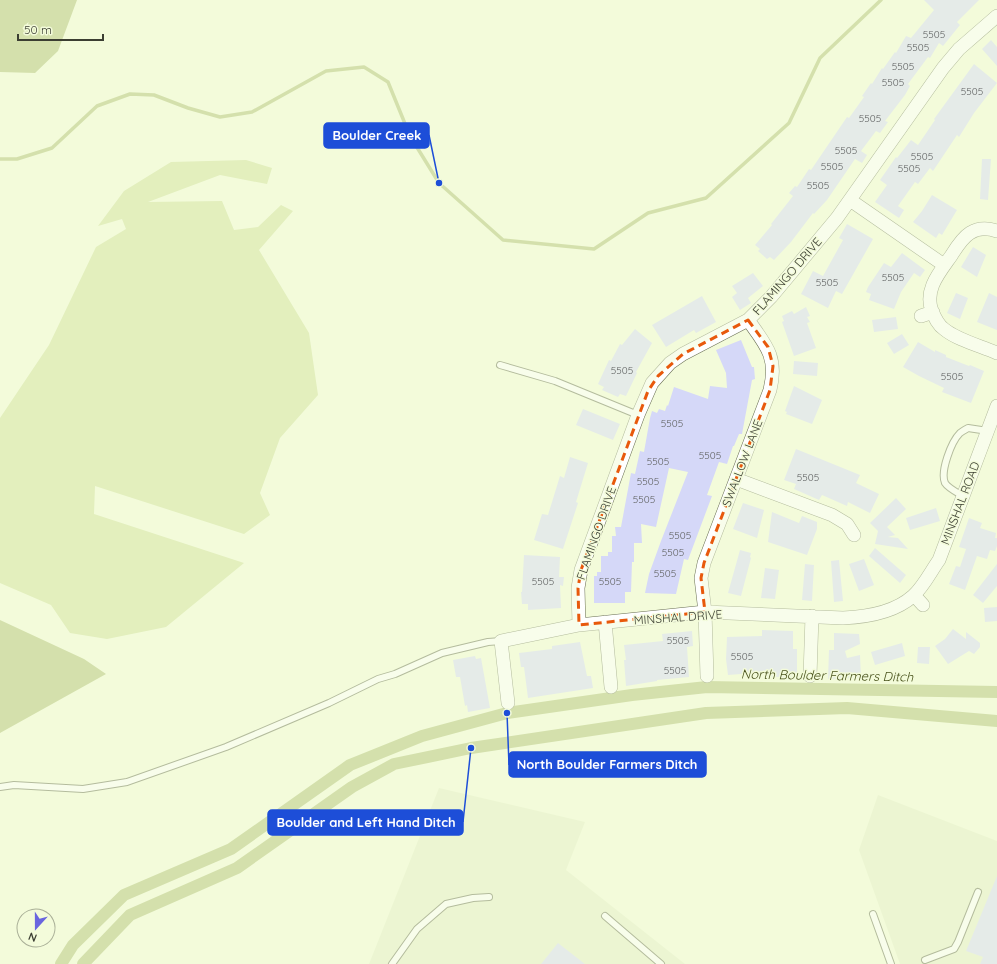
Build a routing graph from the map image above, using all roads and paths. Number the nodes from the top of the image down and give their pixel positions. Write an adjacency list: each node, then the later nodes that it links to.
1 (997, 16): 2 (street, FLAMINGO DRIVE)
2 (850, 200): 4 (street); 5 (street, FLAMINGO DRIVE)
3 (997, 231): 4 (street)
4 (944, 265): 6 (street)
5 (748, 320): 9 (street, FLAMINGO DRIVE); 11 (street, SWALLOW LANE)
6 (997, 353)
7 (500, 365): 9 (lane)
8 (997, 406): 10 (street, MINSHAL ROAD)
9 (638, 415): 19 (street, FLAMINGO DRIVE)
10 (988, 431): 12 (street, MINSHAL ROAD); 12 (lane)
11 (736, 479): 13 (street); 16 (street, SWALLOW LANE)
12 (963, 496): 14 (street, MINSHAL ROAD)
13 (854, 534)
14 (914, 595): 15 (street); 17 (street, MINSHAL DRIVE)
15 (923, 605)
16 (705, 612): 17 (street, MINSHAL DRIVE); 18 (street, MINSHAL DRIVE); 21 (street, SWALLOW LANE)
17 (812, 616): 22 (street)
18 (605, 622): 19 (street, MINSHAL DRIVE); 23 (street)
19 (579, 625): 20 (street, MINSHAL DRIVE)
20 (501, 641): 24 (street); 25 (lane)
21 (707, 676)
22 (810, 676)
23 (611, 687)
24 (508, 703)
25 (0, 786)
26 (978, 892): 30 (lane)
27 (489, 897): 31 (lane)
28 (873, 914): 33 (lane)
29 (605, 916): 32 (lane)
30 (925, 960)
31 (392, 964)
32 (661, 964)
33 (891, 964)

